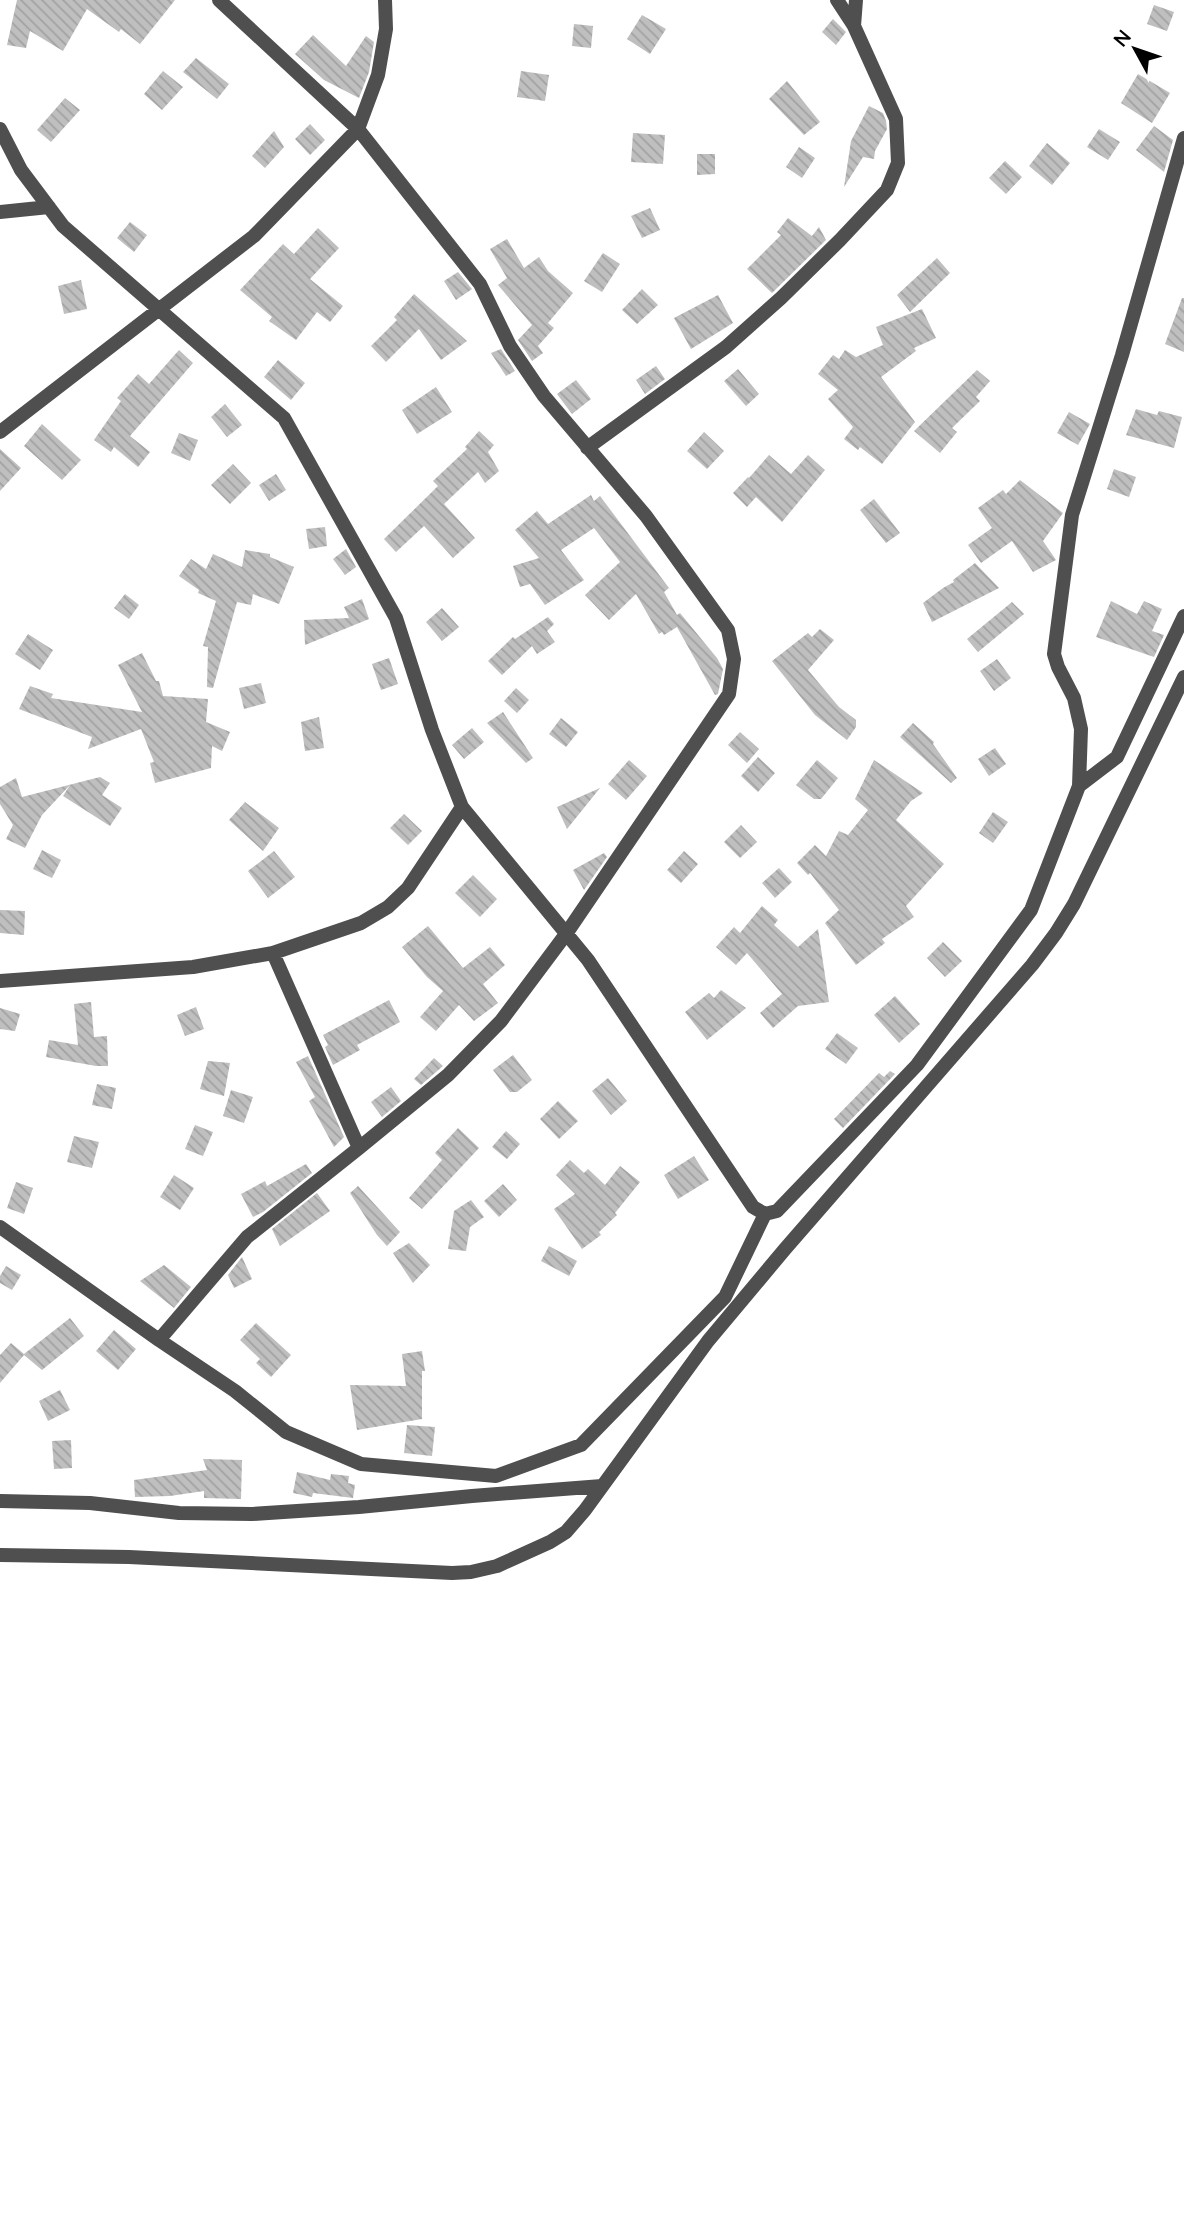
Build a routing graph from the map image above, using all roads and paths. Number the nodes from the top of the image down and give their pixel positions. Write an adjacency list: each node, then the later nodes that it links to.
1 (219, 0): 7 (street)
2 (385, 0): 7 (street)
3 (837, 0): 5 (street)
4 (856, 0): 5 (street)
5 (854, 26): 13 (street)
6 (0, 129): 9 (street)
7 (358, 129): 11 (street); 13 (street)
8 (1184, 138): 16 (street)
9 (49, 207): 10 (street); 11 (street)
10 (0, 212)
11 (159, 310): 12 (street); 17 (street)
12 (0, 432)
13 (587, 448): 18 (street)
14 (1184, 616): 16 (street)
15 (1184, 677): 25 (street)
16 (1079, 786): 22 (street)
17 (462, 807): 18 (street); 19 (street)
18 (566, 934): 21 (street); 22 (street)
19 (273, 953): 20 (street); 21 (street)
20 (0, 981)
21 (359, 1148): 24 (street)
22 (765, 1214): 24 (street)
23 (0, 1227): 24 (street)
24 (159, 1340)
25 (602, 1486): 26 (street); 27 (street)
26 (0, 1500)
27 (0, 1555)

